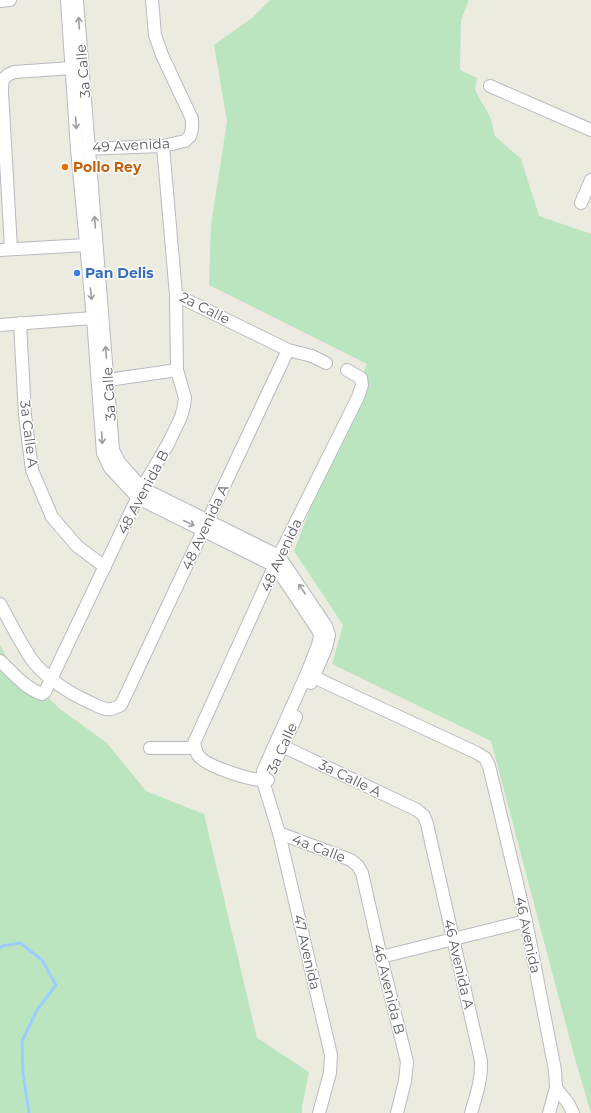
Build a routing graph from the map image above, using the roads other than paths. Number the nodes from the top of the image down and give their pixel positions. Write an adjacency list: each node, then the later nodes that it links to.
1 (10, 0): 5 (street)
2 (67, 0): 6 (street, 3a Calle)
3 (77, 0): 10 (street, 3a Calle, one-way to 3)
4 (152, 0): 9 (street, 49 Avenida)
5 (0, 1)
6 (72, 68): 11 (street, 3a Calle, one-way to 11); 15 (street)
7 (490, 86): 8 (street)
8 (591, 130)
9 (163, 146): 10 (street, 49 Avenida); 16 (street, 2a Calle)
10 (90, 147): 11 (street, 49 Avenida); 24 (street, 3a Calle, one-way to 10)
11 (77, 149): 14 (street, 3a Calle)
12 (591, 180): 13 (street)
13 (581, 202)
14 (86, 246): 15 (street); 17 (street, 3a Calle, one-way to 17)
15 (6, 249)
16 (176, 295): 20 (street, 2a Calle); 22 (street, 48 Avenida B)
17 (93, 318): 18 (street); 24 (street, 3a Calle)
18 (20, 323): 19 (street); 28 (street, 3a Calle A)
19 (0, 325)
20 (288, 350): 21 (street, 2a Calle); 26 (street, 48 Avenida A)
21 (326, 363)
22 (177, 370): 24 (street); 25 (street, 48 Avenida B)
23 (347, 370): 27 (street, 48 Avenida)
24 (103, 381): 25 (street, 3a Calle)
25 (140, 493): 26 (street, 3a Calle); 28 (street, 48 Avenida B)
26 (206, 525): 27 (street, 3a Calle); 32 (street, 48 Avenida A)
27 (277, 561): 31 (street, 3a Calle); 35 (street, 48 Avenida)
28 (105, 567): 32 (street, 48 Avenida B)
29 (0, 604): 32 (street)
30 (0, 661): 32 (street, 48 Avenida B)
31 (311, 675): 33 (street, 3a Calle); 40 (street, 46 Avenida)
32 (52, 679)
33 (279, 744): 36 (street, 3a Calle); 37 (street, 3a Calle A)
34 (150, 748): 35 (street)
35 (195, 748): 36 (street)
36 (266, 784): 38 (street, 47 Avenida)
37 (424, 816): 41 (street, 46 Avenida A)
38 (279, 833): 39 (street, 4a Calle); 44 (street, 47 Avenida)
39 (358, 866): 42 (street, 46 Avenida B)
40 (526, 921): 41 (street); 43 (street, 46 Avenida)
41 (453, 939): 42 (street); 46 (street, 46 Avenida A)
42 (381, 958): 45 (street, 46 Avenida B)
43 (556, 1088): 47 (street, 46 Avenida); 48 (street)
44 (319, 1113)
45 (397, 1113)
46 (471, 1113)
47 (549, 1113)
48 (573, 1113)

